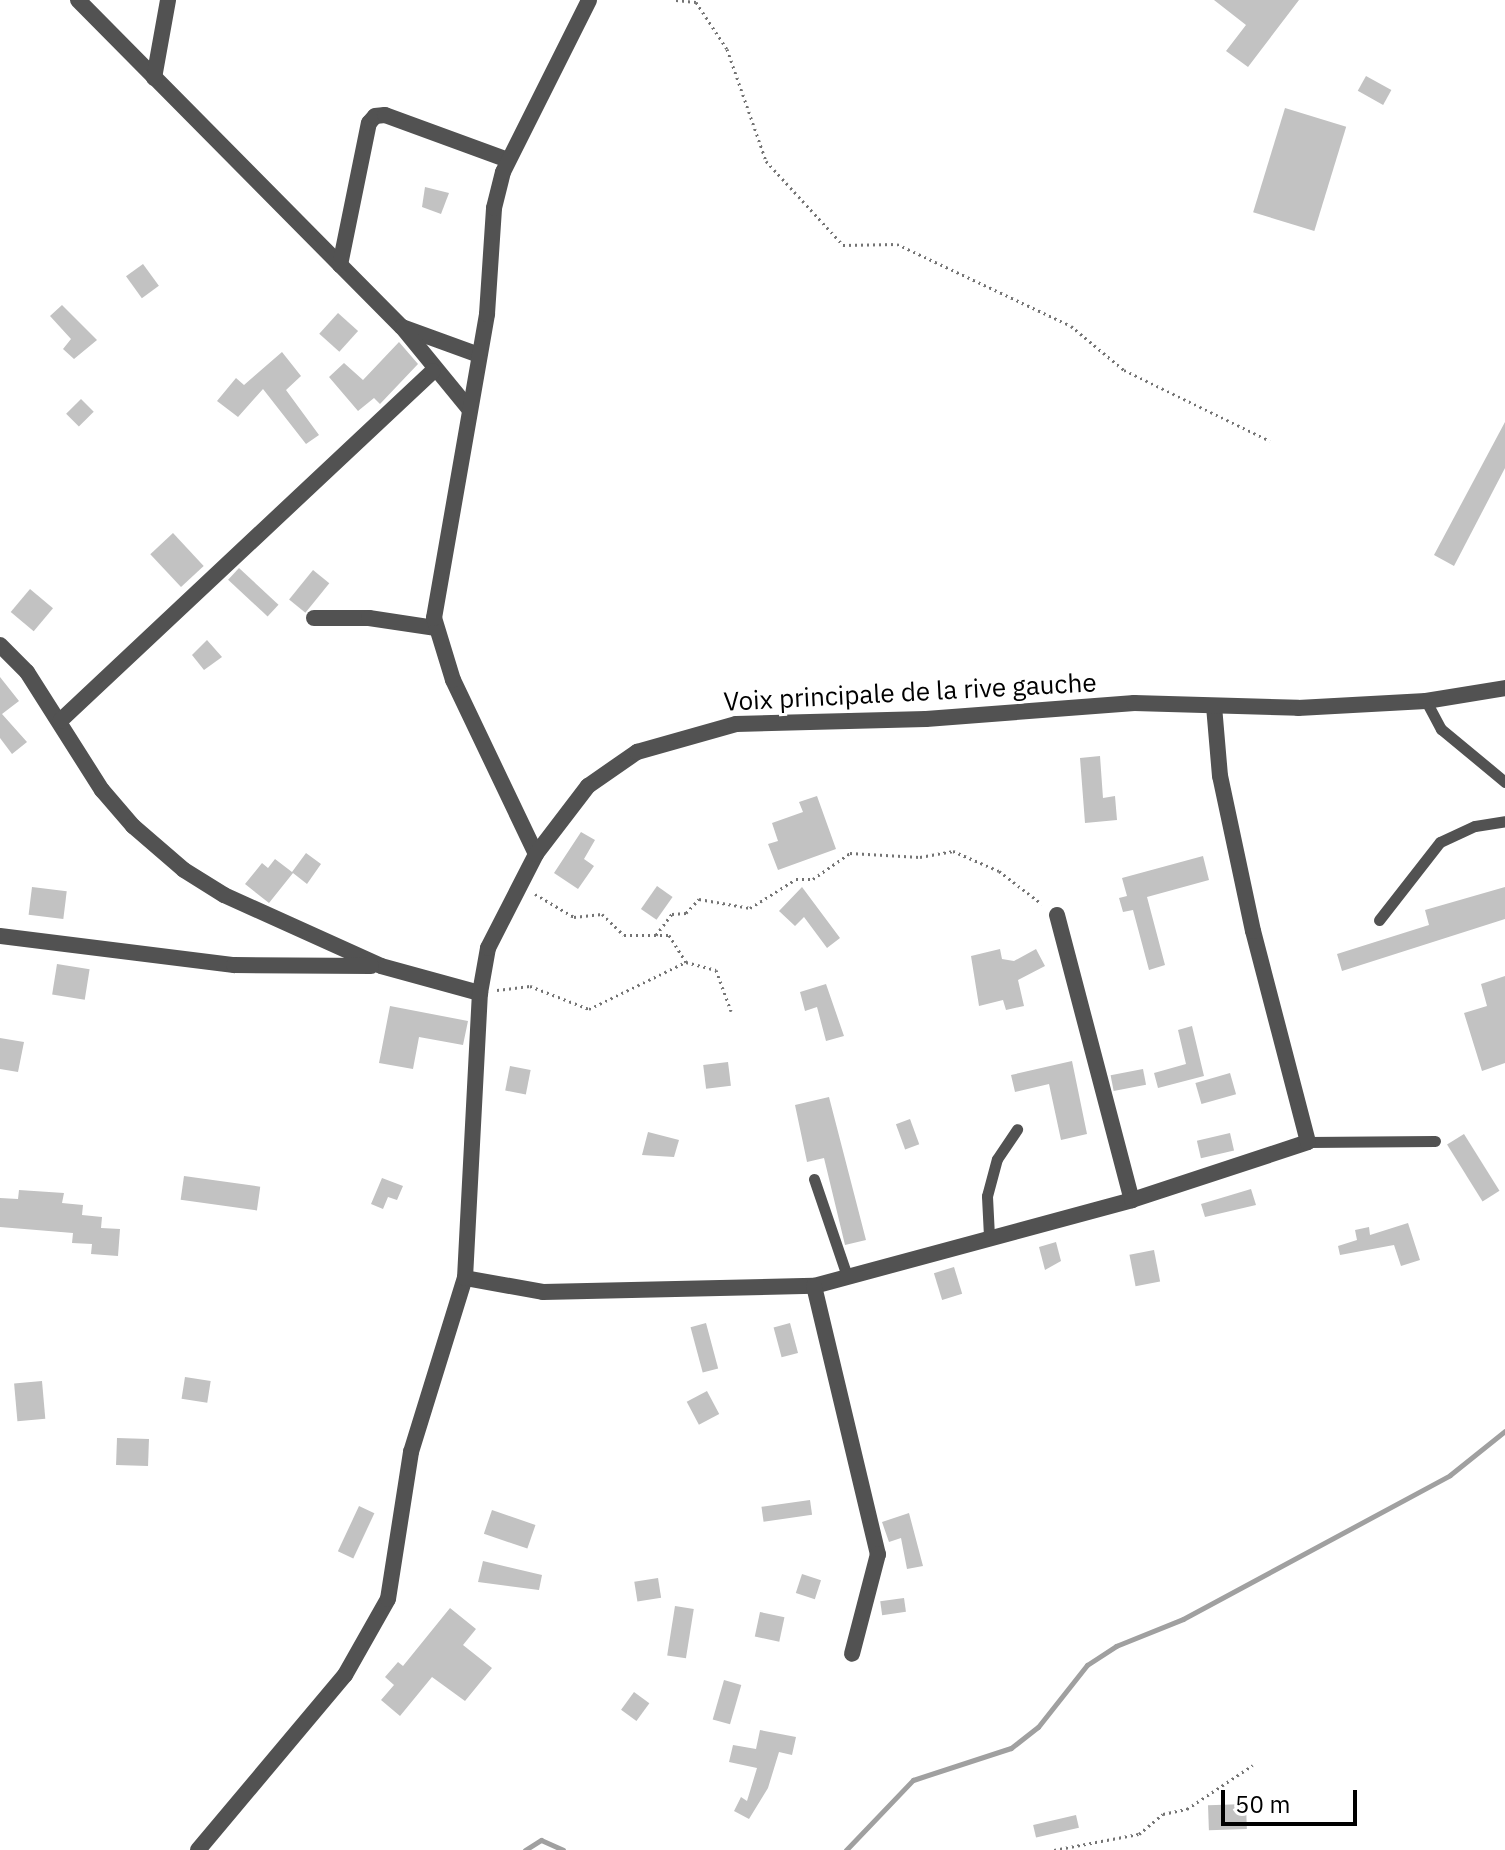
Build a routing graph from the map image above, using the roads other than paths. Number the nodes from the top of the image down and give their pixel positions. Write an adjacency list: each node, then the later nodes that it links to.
1 (78, 0): 4 (street)
2 (168, 0): 4 (street)
3 (589, 0): 5 (street)
4 (154, 78): 6 (street)
5 (508, 160): 6 (street); 8 (street)
6 (340, 265): 7 (street)
7 (402, 327): 8 (street); 9 (street)
8 (479, 355): 10 (street)
9 (433, 371): 10 (street); 17 (street)
10 (469, 409): 12 (street)
11 (314, 618): 12 (street)
12 (436, 628): 20 (street)
13 (0, 645): 17 (street)
14 (1505, 688): 15 (street, Voix principale de la rive gauche)
15 (1426, 701): 16 (street, Voix principale de la rive gauche); 18 (lane)
16 (1214, 706): 20 (street, Voix principale de la rive gauche); 28 (street)
17 (60, 721): 24 (street)
18 (1505, 782)
19 (1505, 821): 22 (lane)
20 (536, 854): 25 (street, Voix principale de la rive gauche)
21 (1057, 915): 30 (street)
22 (1379, 920)
23 (0, 936): 24 (street)
24 (381, 966): 25 (street)
25 (480, 993): 33 (street, Voix principale de la rive gauche)
26 (1017, 1129): 31 (lane)
27 (1435, 1141): 28 (lane)
28 (1308, 1142): 30 (street)
29 (814, 1179): 32 (lane)
30 (1132, 1200): 31 (street)
31 (989, 1236): 32 (street)
32 (847, 1276): 34 (street)
33 (465, 1278): 34 (street); 36 (street, Voix principale de la rive gauche)
34 (814, 1286): 35 (street)
35 (852, 1654)
36 (198, 1850)

